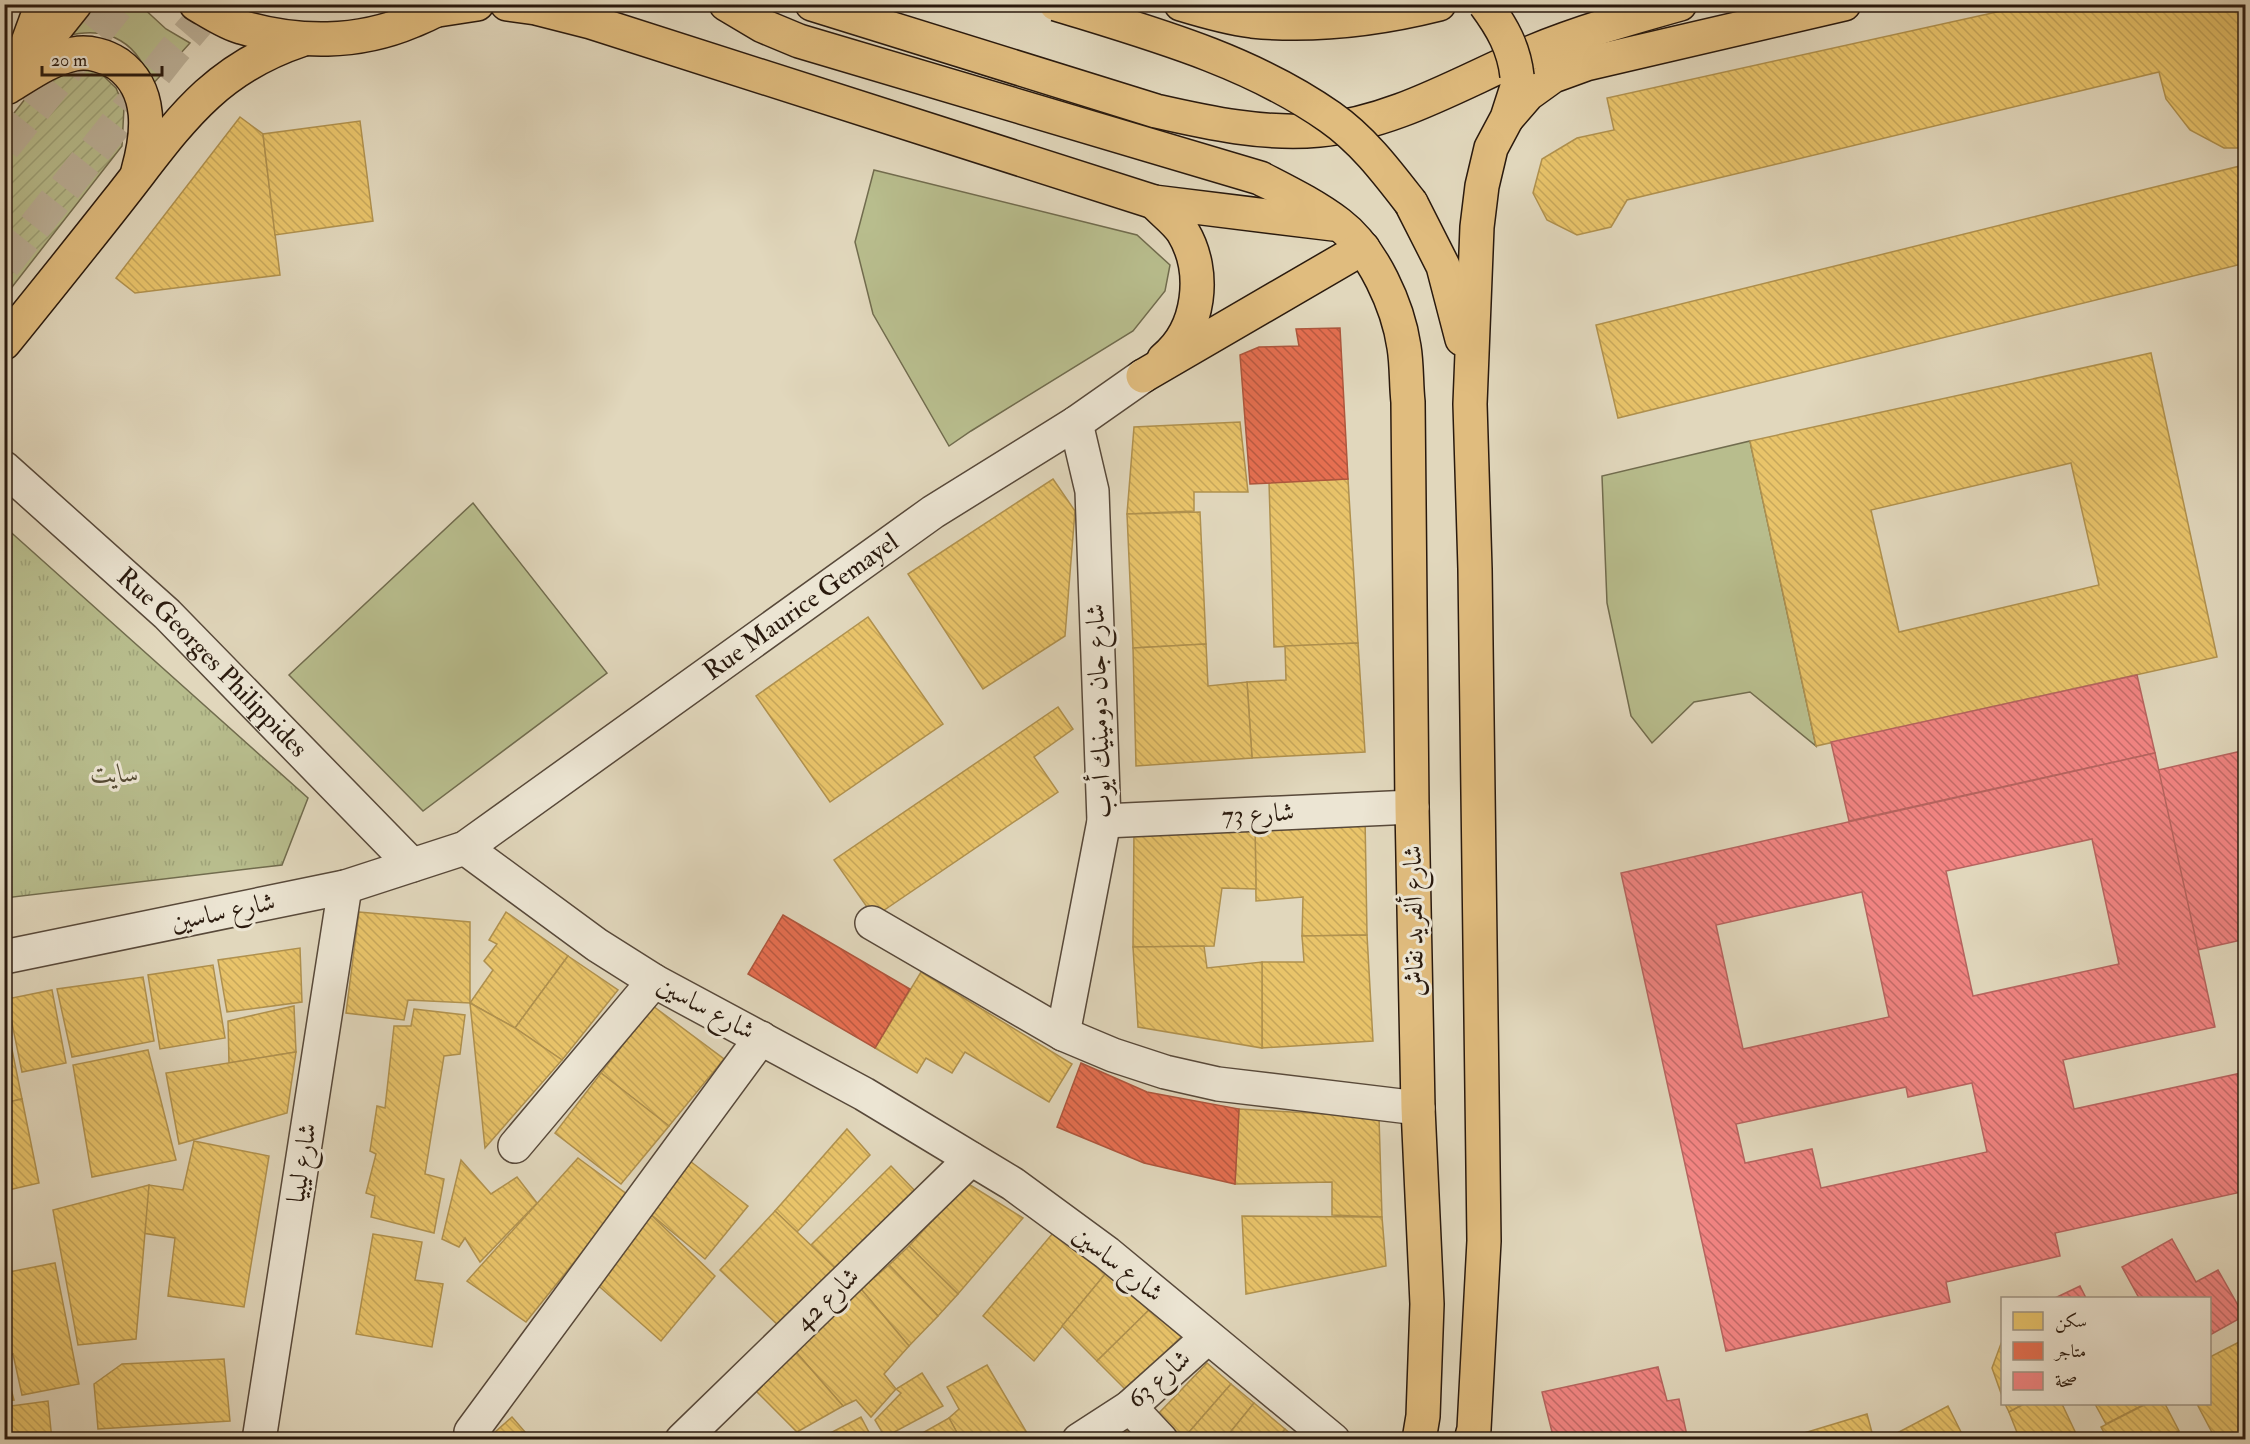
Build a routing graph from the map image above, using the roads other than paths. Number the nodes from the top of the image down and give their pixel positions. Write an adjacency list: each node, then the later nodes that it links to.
1 (42, 4): 17 (highway)
2 (75, 4): 17 (highway)
3 (196, 4): 16 (highway)
4 (477, 4): 14 (highway)
5 (507, 4): 15 (highway)
6 (726, 4): 21 (highway)
7 (812, 4): 12 (highway)
8 (1056, 4): 24 (highway, bridge)
9 (1181, 4): 10 (highway)
10 (1439, 4)
11 (1485, 4): 18 (highway, bridge)
12 (1680, 4)
13 (1844, 4): 18 (highway)
14 (442, 7): 16 (highway)
15 (585, 13): 20 (highway)
16 (301, 40): 19 (highway)
17 (6, 89): 19 (highway)
18 (1507, 118): 24 (highway)
19 (136, 177): 22 (highway)
20 (1154, 202): 21 (highway); 23 (highway)
21 (1352, 237): 23 (highway); 27 (highway, شارع ألفريد نقاش)
22 (4, 343)
23 (1143, 376): 25 (street, Rue Maurice Gemayel)
24 (1470, 404): 49 (highway)
25 (1076, 423): 28 (street, شارع جان دومينيك أيوب); 29 (street, Rue Maurice Gemayel)
26 (4, 468): 30 (street, Rue Georges Philippides)
27 (1412, 807): 28 (street, شارع 73); 37 (highway, شارع ألفريد نقاش)
28 (1104, 821): 35 (street, شارع جان دومينيك أيوب)
29 (465, 848): 30 (street, شارع ساسين); 34 (street, شارع ساسين)
30 (412, 865): 31 (street, شارع ساسين)
31 (345, 887): 33 (street, شارع ساسين); 43 (street, شارع ليبيا)
32 (872, 923): 35 (street)
33 (4, 957)
34 (654, 981): 36 (street, شارع ساسين); 38 (street)
35 (1063, 1034): 37 (street)
36 (761, 1038): 39 (street, شارع ساسين); 42 (street)
37 (1419, 1107): 48 (highway, شارع ألفريد نقاش)
38 (515, 1146)
39 (971, 1158): 40 (street, شارع ساسين); 44 (street, شارع 42)
40 (1208, 1337): 41 (street, شارع 63); 47 (street, شارع ساسين)
41 (1130, 1407): 45 (street, شارع 63); 46 (street)
42 (471, 1432)
43 (259, 1440)
44 (682, 1440)
45 (1079, 1440)
46 (1161, 1440)
47 (1333, 1440)
48 (1419, 1440)
49 (1471, 1440)

